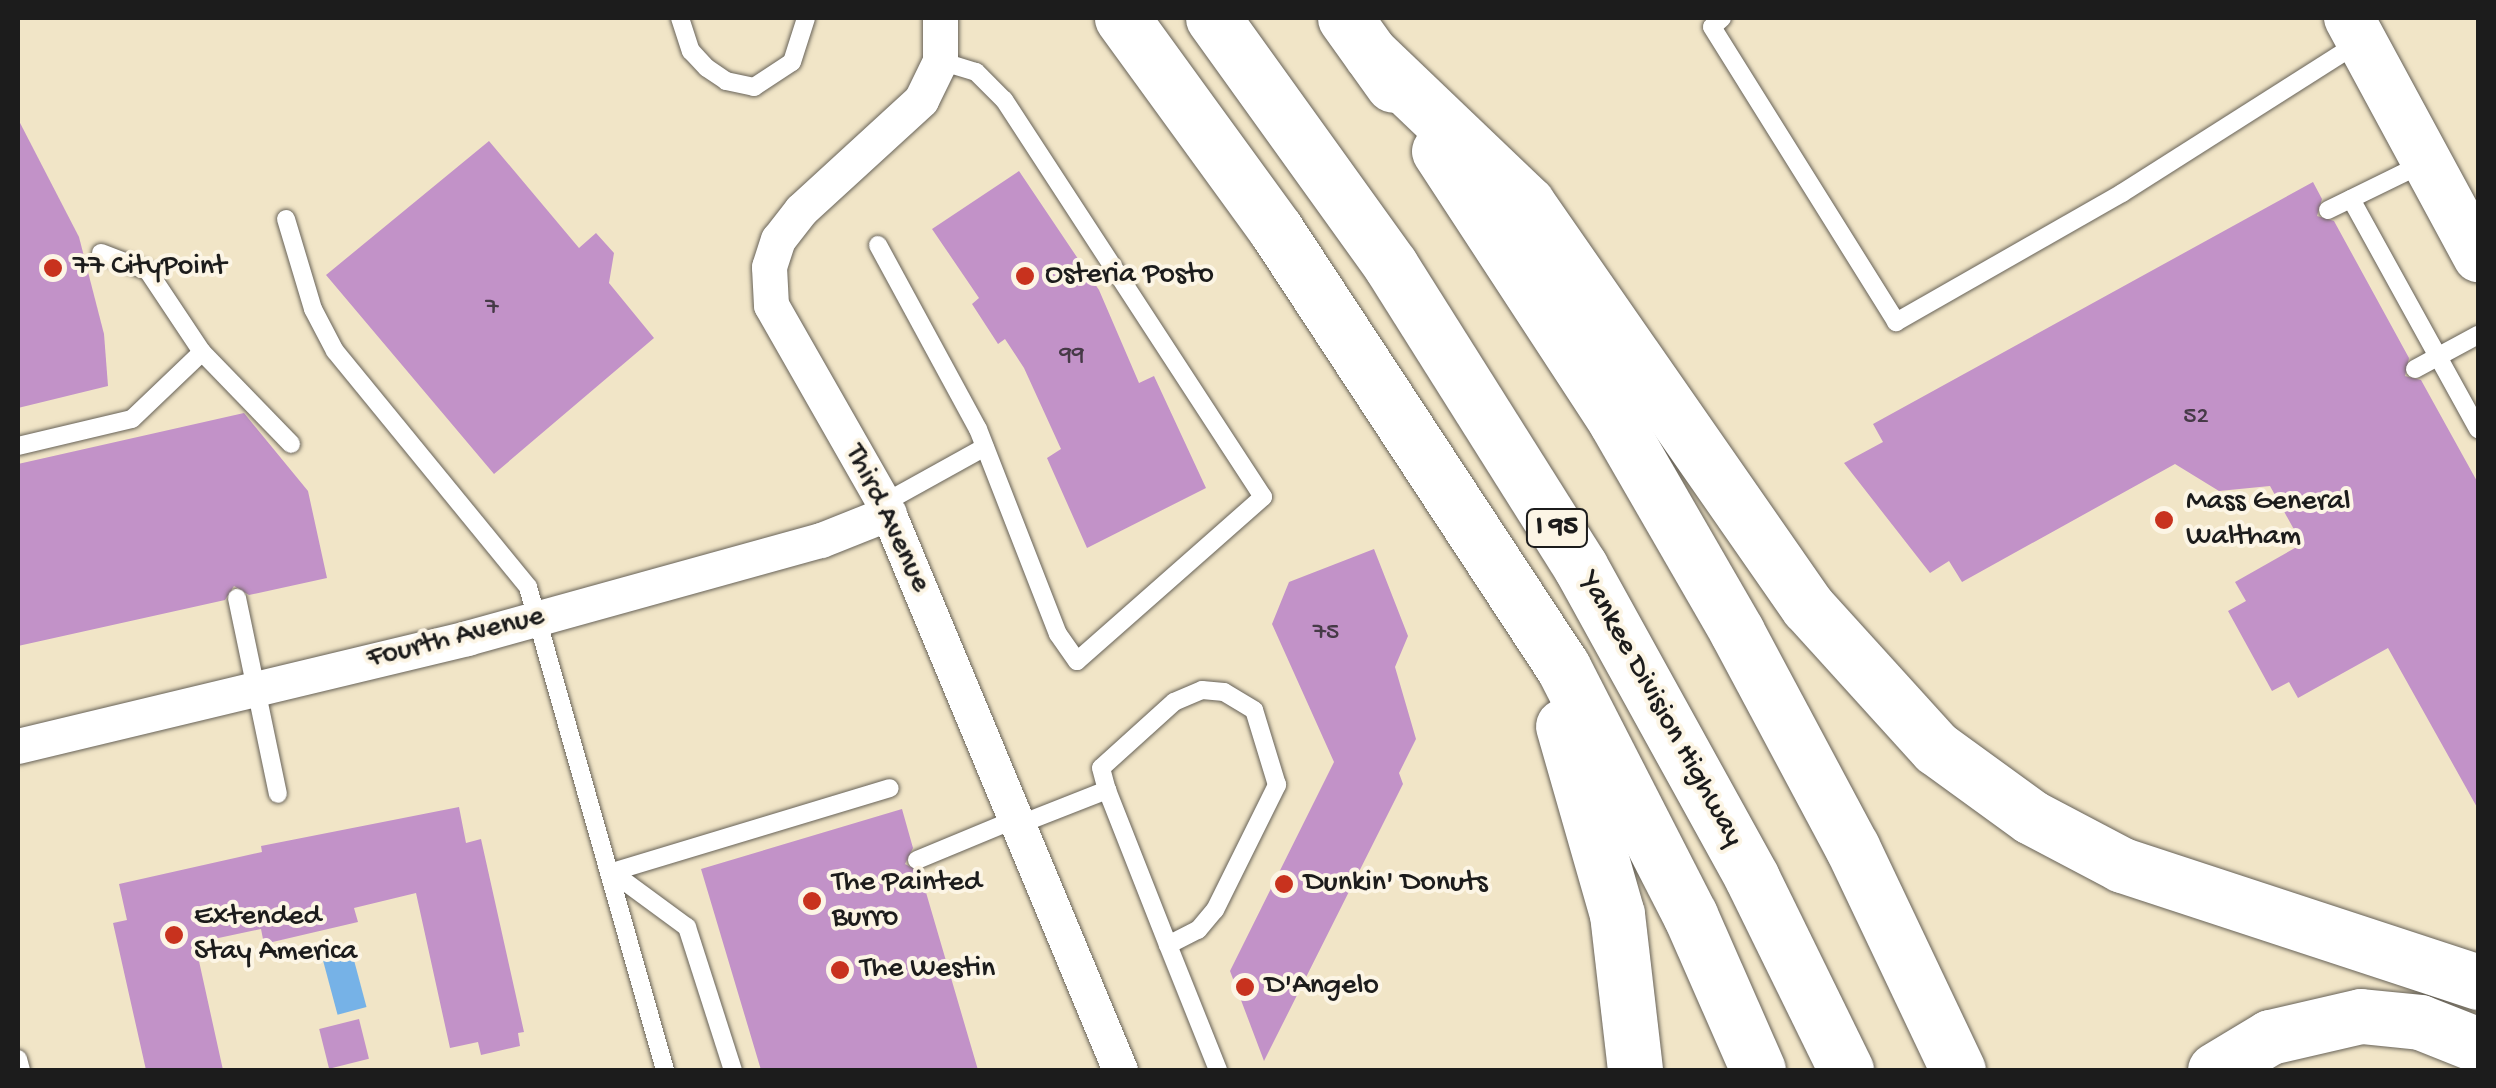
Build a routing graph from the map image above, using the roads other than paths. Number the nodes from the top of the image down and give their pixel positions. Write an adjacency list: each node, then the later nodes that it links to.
1 (680, 18): 2 (lane)
2 (806, 18)
3 (940, 18): 9 (street, Third Avenue)
4 (1122, 18): 26 (highway)
5 (1213, 18): 48 (highway, Yankee Division Highway / I 95)
6 (1722, 18): 7 (lane)
7 (2355, 30): 10 (street)
8 (1358, 36): 38 (highway); 49 (highway)
9 (940, 61): 24 (lane); 25 (street, Third Avenue)
10 (2427, 161): 11 (lane); 15 (street)
11 (2351, 198): 12 (lane); 19 (lane)
12 (2328, 210)
13 (286, 219): 28 (lane)
14 (878, 245): 24 (lane)
15 (2476, 245)
16 (101, 253): 18 (lane)
17 (2478, 335): 19 (lane)
18 (202, 352): 22 (lane); 23 (lane)
19 (2438, 357): 20 (lane); 21 (lane)
20 (2416, 369)
21 (2478, 429)
22 (291, 444)
23 (18, 446)
24 (986, 447): 25 (lane)
25 (887, 508): 28 (street, Fourth Avenue); 34 (street, Third Avenue)
26 (1500, 576): 46 (highway); 47 (highway)
27 (237, 598): 29 (lane)
28 (536, 619): 29 (street, Fourth Avenue); 36 (lane)
29 (254, 689): 30 (street, Fourth Avenue); 33 (lane)
30 (18, 746)
31 (890, 788): 36 (lane)
32 (1107, 790): 34 (lane); 37 (lane); 37 (lane)
33 (278, 794)
34 (1017, 822): 35 (lane); 44 (street, Third Avenue)
35 (917, 860)
36 (612, 872): 42 (lane); 43 (lane)
37 (1168, 945): 45 (lane)
38 (2478, 982)
39 (2478, 1045): 50 (highway)
40 (18, 1059): 41 (lane)
41 (20, 1070)
42 (665, 1070)
43 (733, 1070)
44 (1120, 1070)
45 (1218, 1070)
46 (1635, 1070)
47 (1758, 1070)
48 (1846, 1070)
49 (1958, 1070)
50 (2215, 1070)

